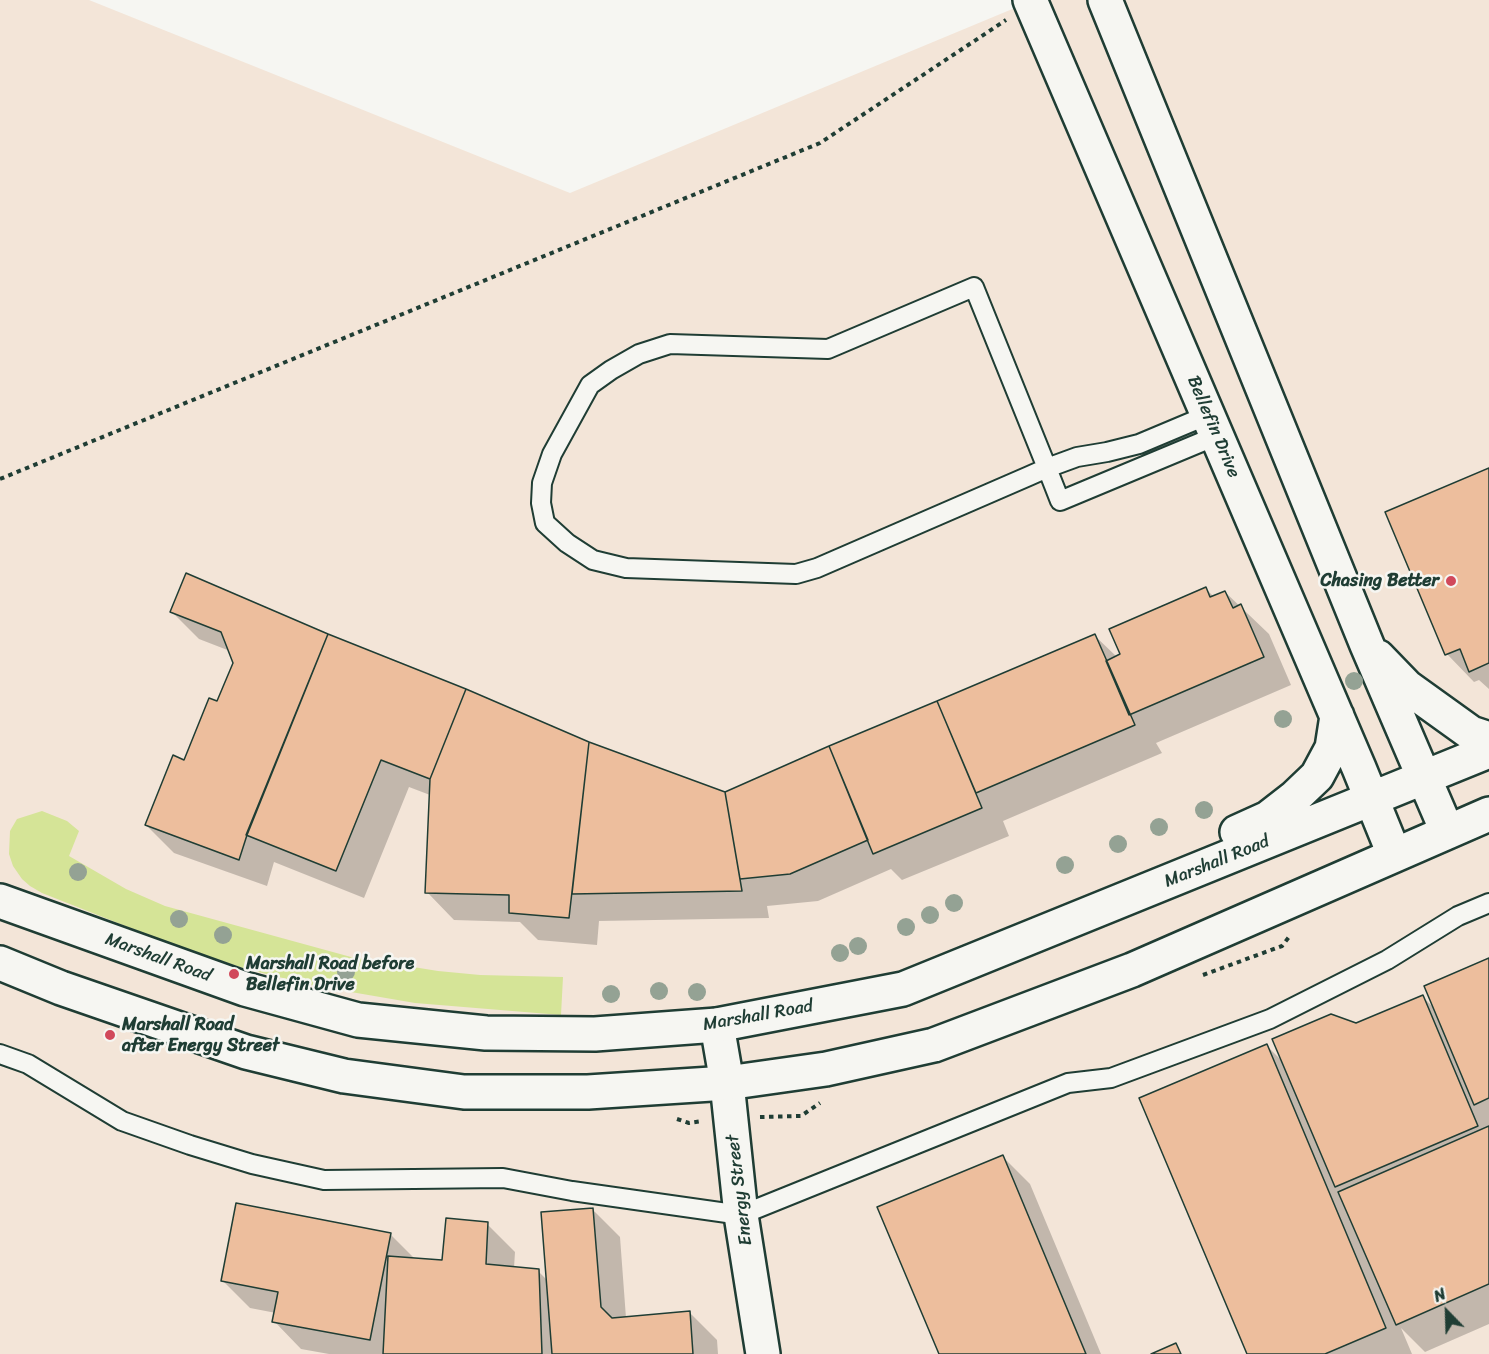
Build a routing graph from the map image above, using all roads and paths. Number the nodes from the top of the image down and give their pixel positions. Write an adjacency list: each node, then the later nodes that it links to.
1 (1105, 0): 6 (main road)
2 (1032, 6): 3 (main road, Bellefin Drive); 5 (path)
3 (1212, 425): 4 (lane); 4 (lane); 7 (main road, Bellefin Drive)
4 (1047, 468): 4 (lane)
5 (0, 479)
6 (1366, 645): 8 (main road); 10 (main road)
7 (1337, 717): 11 (main road, Bellefin Drive); 17 (main road)
8 (1489, 739)
9 (1489, 751): 10 (main road, Marshall Road)
10 (1422, 777): 11 (main road, Marshall Road); 13 (main road)
11 (1371, 798): 14 (main road, Bellefin Drive); 17 (main road, Marshall Road)
12 (1489, 814): 13 (main road)
13 (1447, 831): 14 (main road)
14 (1394, 854): 21 (main road)
15 (0, 901): 19 (main road, Marshall Road)
16 (1489, 903): 22 (lane)
17 (989, 956): 19 (main road, Marshall Road)
18 (0, 963): 21 (main road)
19 (717, 1025): 21 (main road, Energy Street)
20 (0, 1054): 22 (lane)
21 (727, 1083): 22 (main road, Energy Street)
22 (741, 1215): 23 (main road, Energy Street)
23 (763, 1354)

